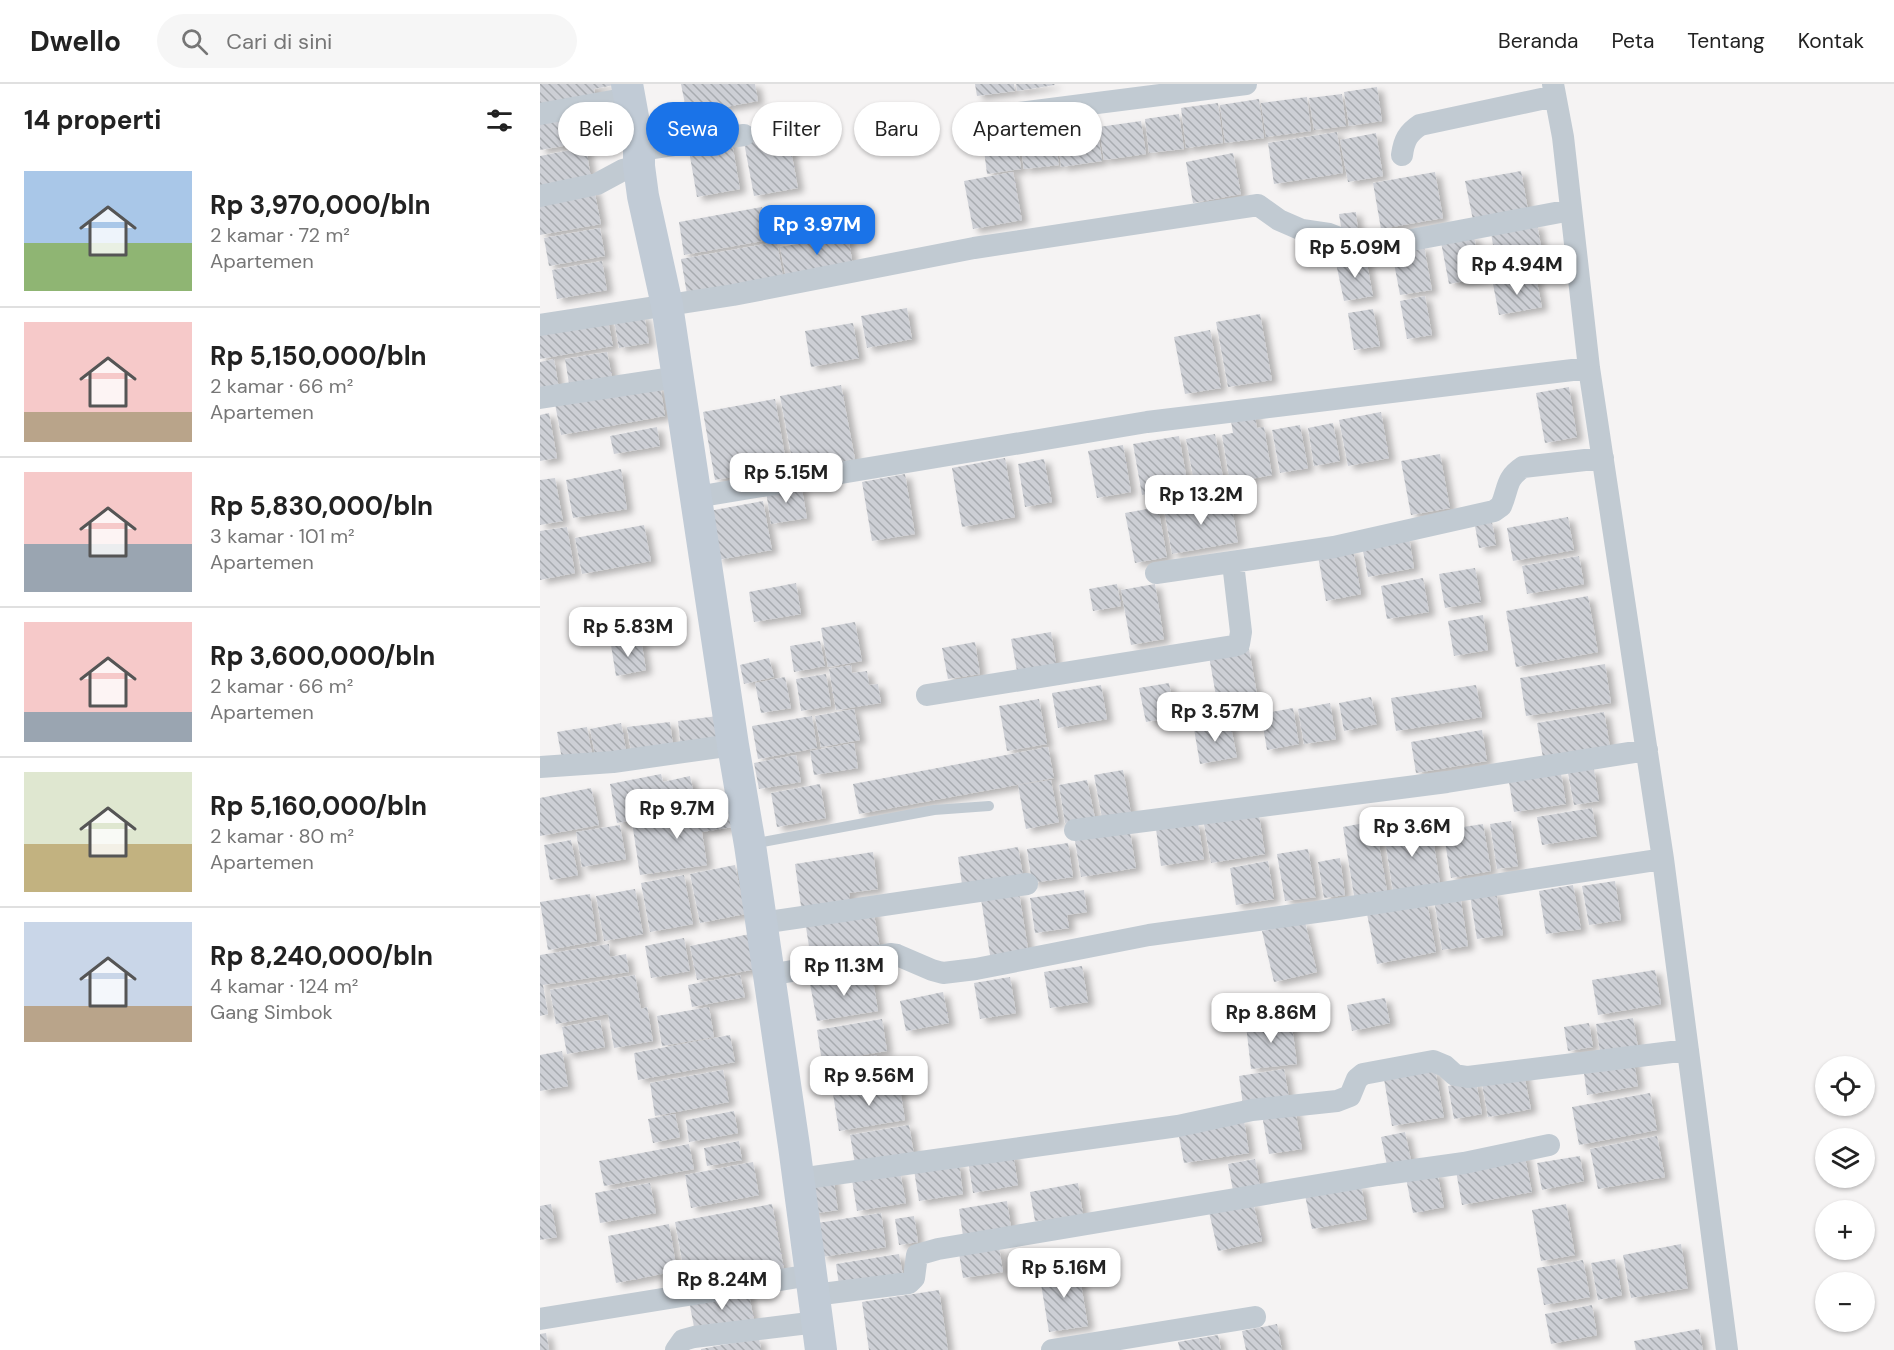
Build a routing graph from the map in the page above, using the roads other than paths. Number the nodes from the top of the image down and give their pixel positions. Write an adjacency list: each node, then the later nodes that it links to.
1 (1246, 84): 4 (street)
2 (1554, 90): 7 (street); 10 (street)
3 (628, 91): 5 (street); 8 (street)
4 (1102, 102)
5 (540, 114)
6 (744, 135): 8 (street)
7 (1402, 155)
8 (639, 158): 9 (street); 11 (street)
9 (540, 196)
10 (1571, 210): 11 (street); 13 (street)
11 (668, 305): 12 (street); 14 (street)
12 (540, 325)
13 (1589, 368): 16 (street); 17 (street)
14 (678, 377): 15 (street); 17 (street)
15 (540, 398)
16 (1603, 458): 18 (street); 22 (street)
17 (696, 497): 21 (street)
18 (1233, 563): 19 (street); 20 (street)
19 (1156, 573)
20 (927, 695)
21 (733, 745): 23 (street); 26 (street)
22 (1647, 750): 25 (street); 27 (street)
23 (540, 767)
24 (989, 806): 26 (lane)
25 (1075, 830)
26 (750, 844): 29 (street)
27 (1663, 859): 30 (street); 31 (street)
28 (1027, 884): 29 (street)
29 (761, 923): 30 (street)
30 (769, 975): 33 (street)
31 (1688, 1050): 33 (street); 39 (street)
32 (1549, 1145): 34 (street)
33 (799, 1179): 34 (street)
34 (816, 1310): 36 (street); 37 (street)
35 (1255, 1317): 38 (street)
36 (540, 1319)
37 (675, 1350)
38 (1052, 1350)
39 (1727, 1350)

